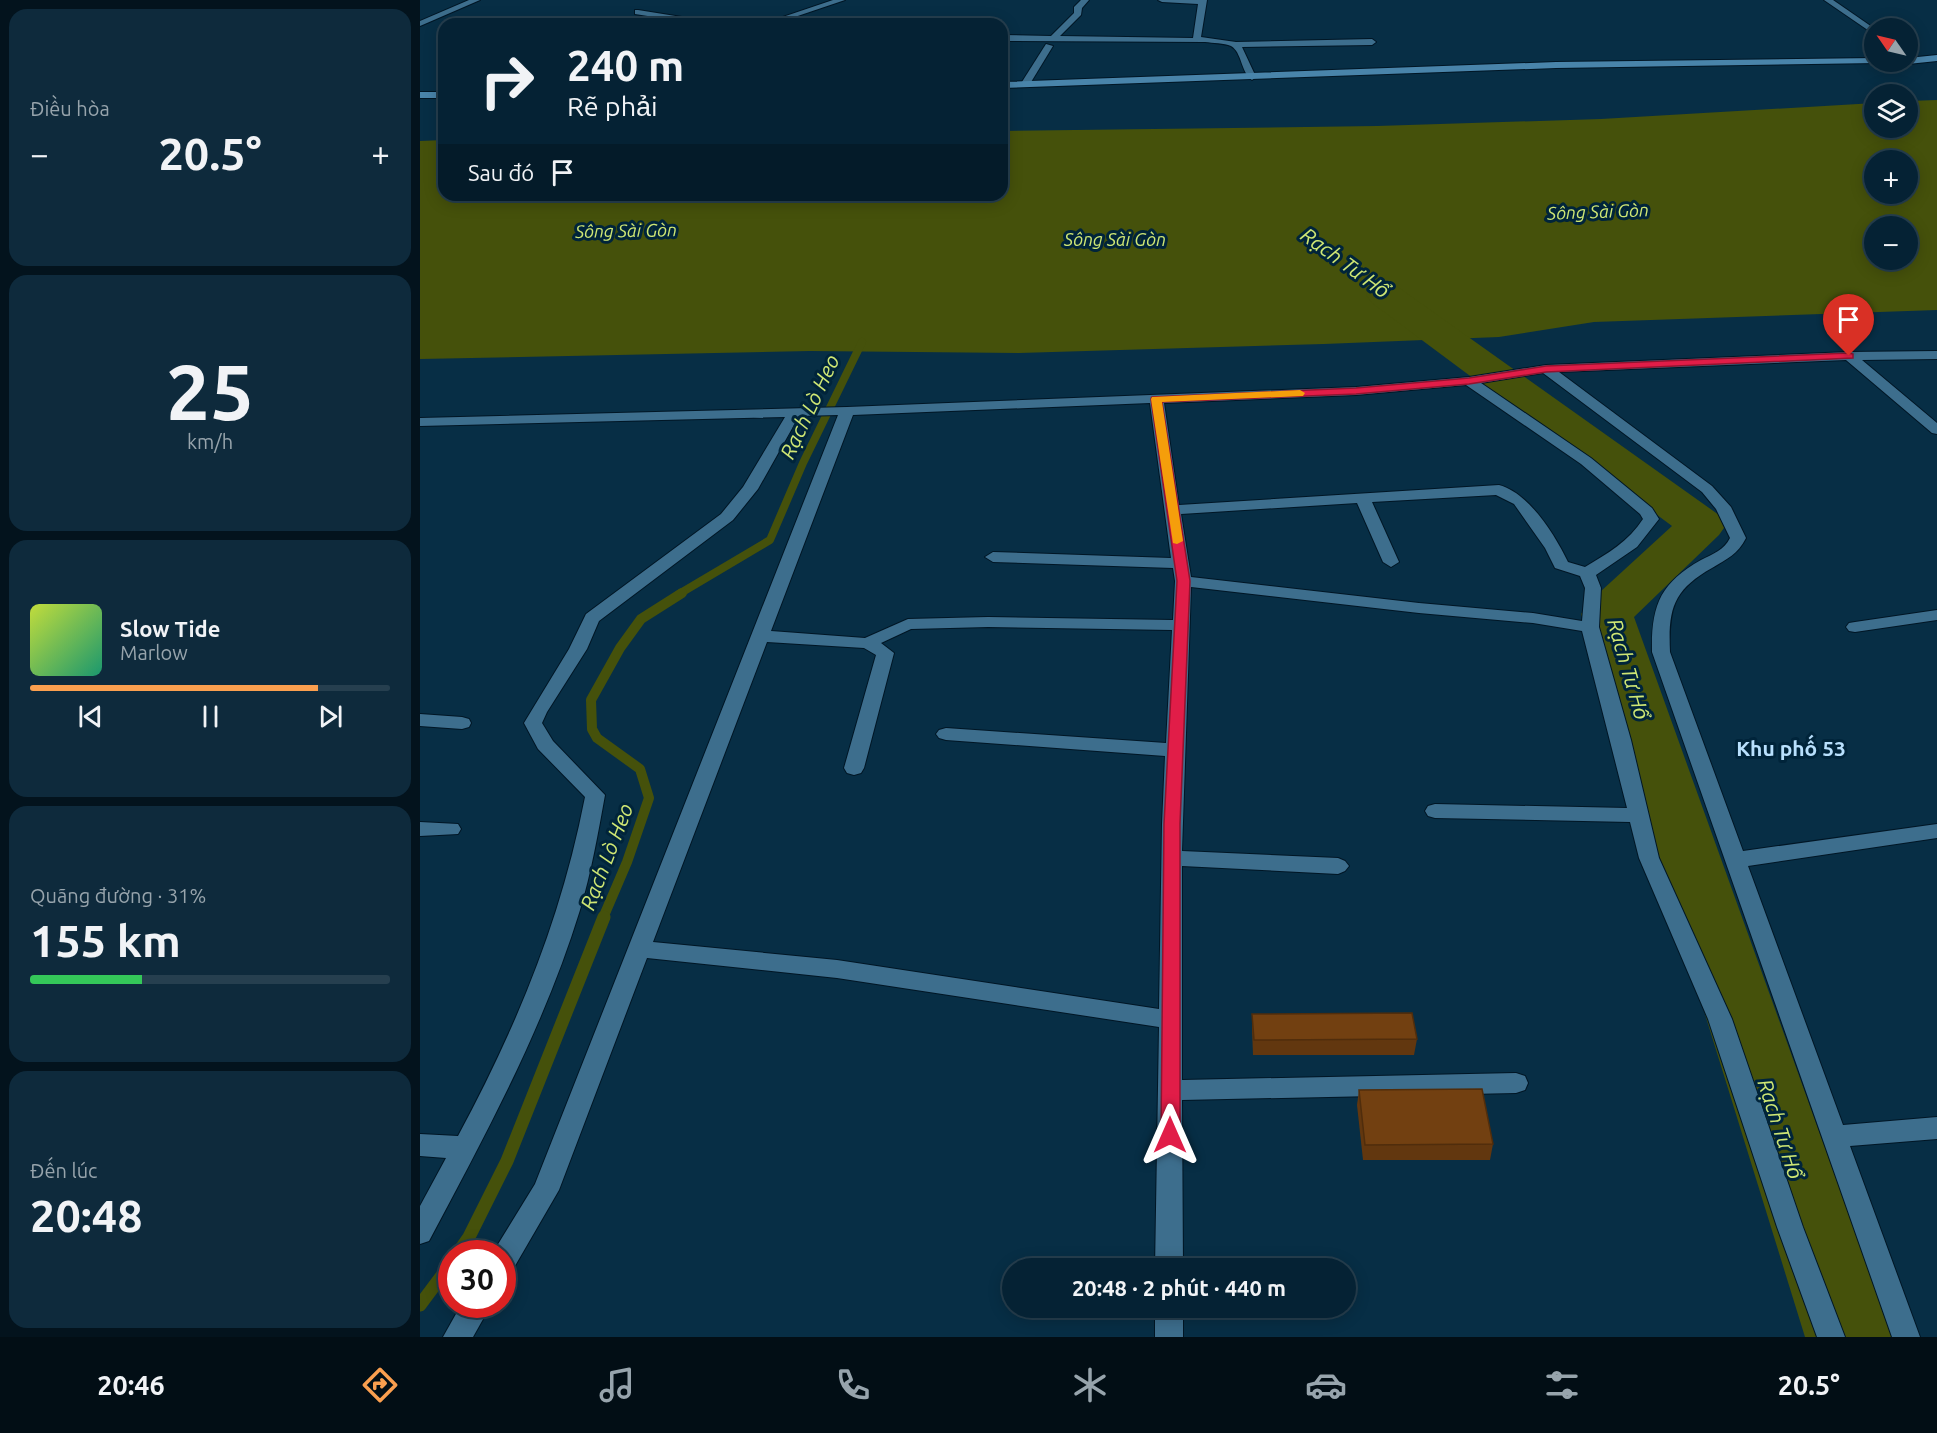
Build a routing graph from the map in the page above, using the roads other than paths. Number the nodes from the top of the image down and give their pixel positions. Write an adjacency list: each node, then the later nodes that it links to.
1 (476, 0): 10 (street)
2 (841, 0): 9 (street)
3 (1085, 0): 15 (street)
4 (1162, 0): 6 (street)
5 (1828, 0): 11 (street)
6 (1203, 1): 13 (street)
7 (638, 12): 8 (street)
8 (676, 18)
9 (785, 18)
10 (420, 24)
11 (1864, 25)
12 (1008, 39): 15 (street)
13 (1202, 41): 15 (street); 16 (street)
14 (1372, 42): 16 (street)
15 (1051, 43): 22 (street)
16 (1235, 45): 20 (street)
17 (1937, 58): 18 (street)
18 (1918, 59)
19 (1864, 61): 20 (street)
20 (1252, 77): 22 (street)
21 (1008, 85): 22 (street)
22 (1025, 85)
23 (420, 95): 24 (street)
24 (438, 95)
25 (1937, 355): 26 (street)
26 (1849, 356): 27 (street); 33 (street)
27 (1539, 370): 28 (street); 57 (street)
28 (1476, 380): 29 (street); 39 (street)
29 (1156, 399): 30 (street); 35 (street)
30 (846, 411): 31 (street); 44 (street)
31 (803, 412): 32 (street); 66 (street)
32 (420, 422)
33 (1937, 430)
34 (1363, 499): 35 (street); 37 (street); 39 (street)
35 (1173, 510): 38 (street)
36 (993, 557): 38 (street)
37 (1391, 562)
38 (1182, 572): 41 (street); 42 (street)
39 (1587, 573): 42 (street)
40 (1937, 615): 43 (street)
41 (1182, 625): 45 (street); 49 (street)
42 (1590, 627): 52 (street)
43 (1855, 627)
44 (760, 636): 45 (street); 59 (street)
45 (868, 643): 50 (street)
46 (420, 720): 47 (street)
47 (462, 723)
48 (946, 734): 49 (street)
49 (1176, 750): 56 (street)
50 (854, 768)
51 (1436, 811): 52 (street)
52 (1640, 815): 74 (street)
53 (420, 829): 54 (street)
54 (451, 829)
55 (1937, 831): 57 (street)
56 (1172, 858): 58 (street); 60 (street)
57 (1735, 860): 64 (street)
58 (1338, 866)
59 (639, 949): 60 (street); 68 (street)
60 (1171, 1020): 62 (street)
61 (1516, 1083): 62 (street)
62 (1170, 1090): 69 (street)
63 (1937, 1128): 64 (street)
64 (1834, 1137): 75 (street)
65 (420, 1145): 66 (street)
66 (466, 1148): 67 (street)
67 (420, 1232)
68 (515, 1240)
69 (1169, 1258)
70 (469, 1318): 72 (street)
71 (1169, 1318): 73 (street)
72 (457, 1337)
73 (1169, 1337)
74 (1832, 1337)
75 (1906, 1337)

